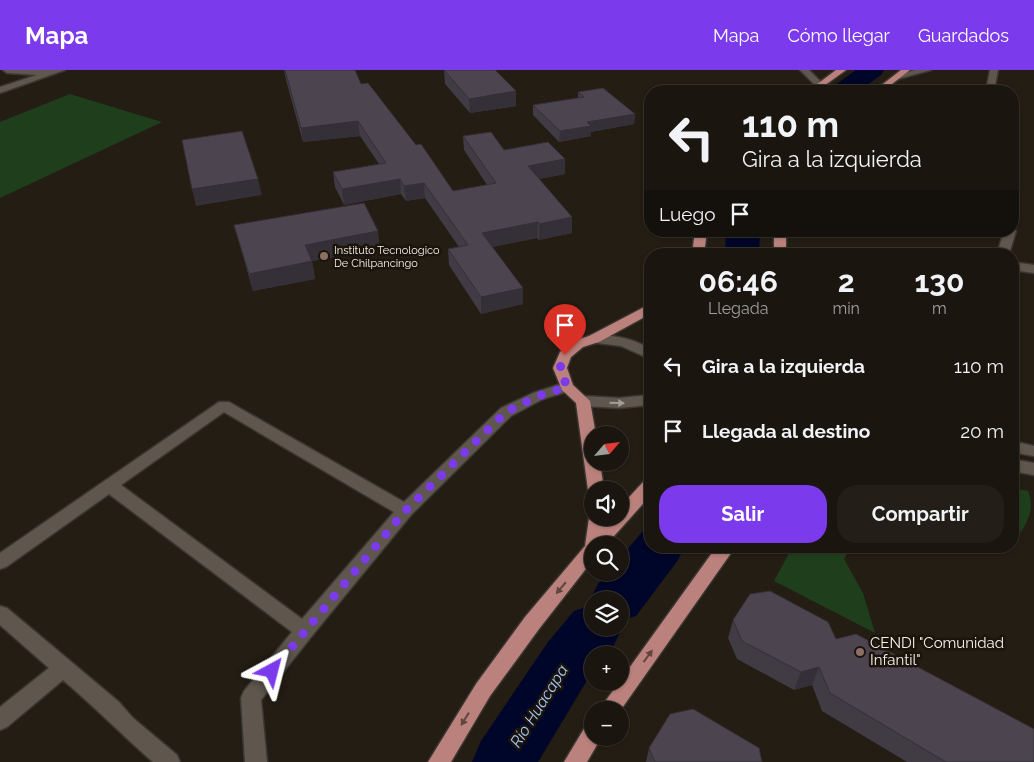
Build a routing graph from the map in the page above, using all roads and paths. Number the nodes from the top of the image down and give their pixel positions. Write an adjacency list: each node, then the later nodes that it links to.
1 (8, 70): 8 (street)
2 (61, 70): 8 (street)
3 (804, 70): 10 (street)
4 (842, 70): 10 (main road)
5 (906, 70): 9 (main road)
6 (928, 70): 9 (street)
7 (994, 70): 12 (street)
8 (52, 73): 13 (street)
9 (898, 76): 11 (main road)
10 (820, 85)
11 (886, 85)
12 (991, 85)
13 (0, 90)
14 (1019, 267): 15 (street)
15 (1034, 269)
16 (644, 311): 17 (main road)
17 (594, 339): 18 (street); 19 (main road)
18 (644, 350)
19 (567, 387): 20 (main road); 29 (street)
20 (583, 401): 21 (street, one-way to 21); 26 (main road)
21 (644, 401)
22 (1019, 447): 23 (street)
23 (1034, 450)
24 (1019, 466): 25 (street)
25 (1034, 469)
26 (595, 481)
27 (109, 485): 29 (street); 33 (street); 35 (street)
28 (644, 492): 30 (main road)
29 (405, 511): 35 (street)
30 (603, 536)
31 (722, 553): 37 (main road, one-way to 31)
32 (584, 558): 42 (main road, one-way to 42)
33 (0, 562)
34 (0, 614): 36 (street)
35 (304, 631): 41 (street)
36 (62, 668): 38 (street); 40 (street)
37 (615, 701)
38 (0, 720)
39 (585, 746): 43 (main road)
40 (169, 762)
41 (256, 762)
42 (438, 762)
43 (575, 762)

